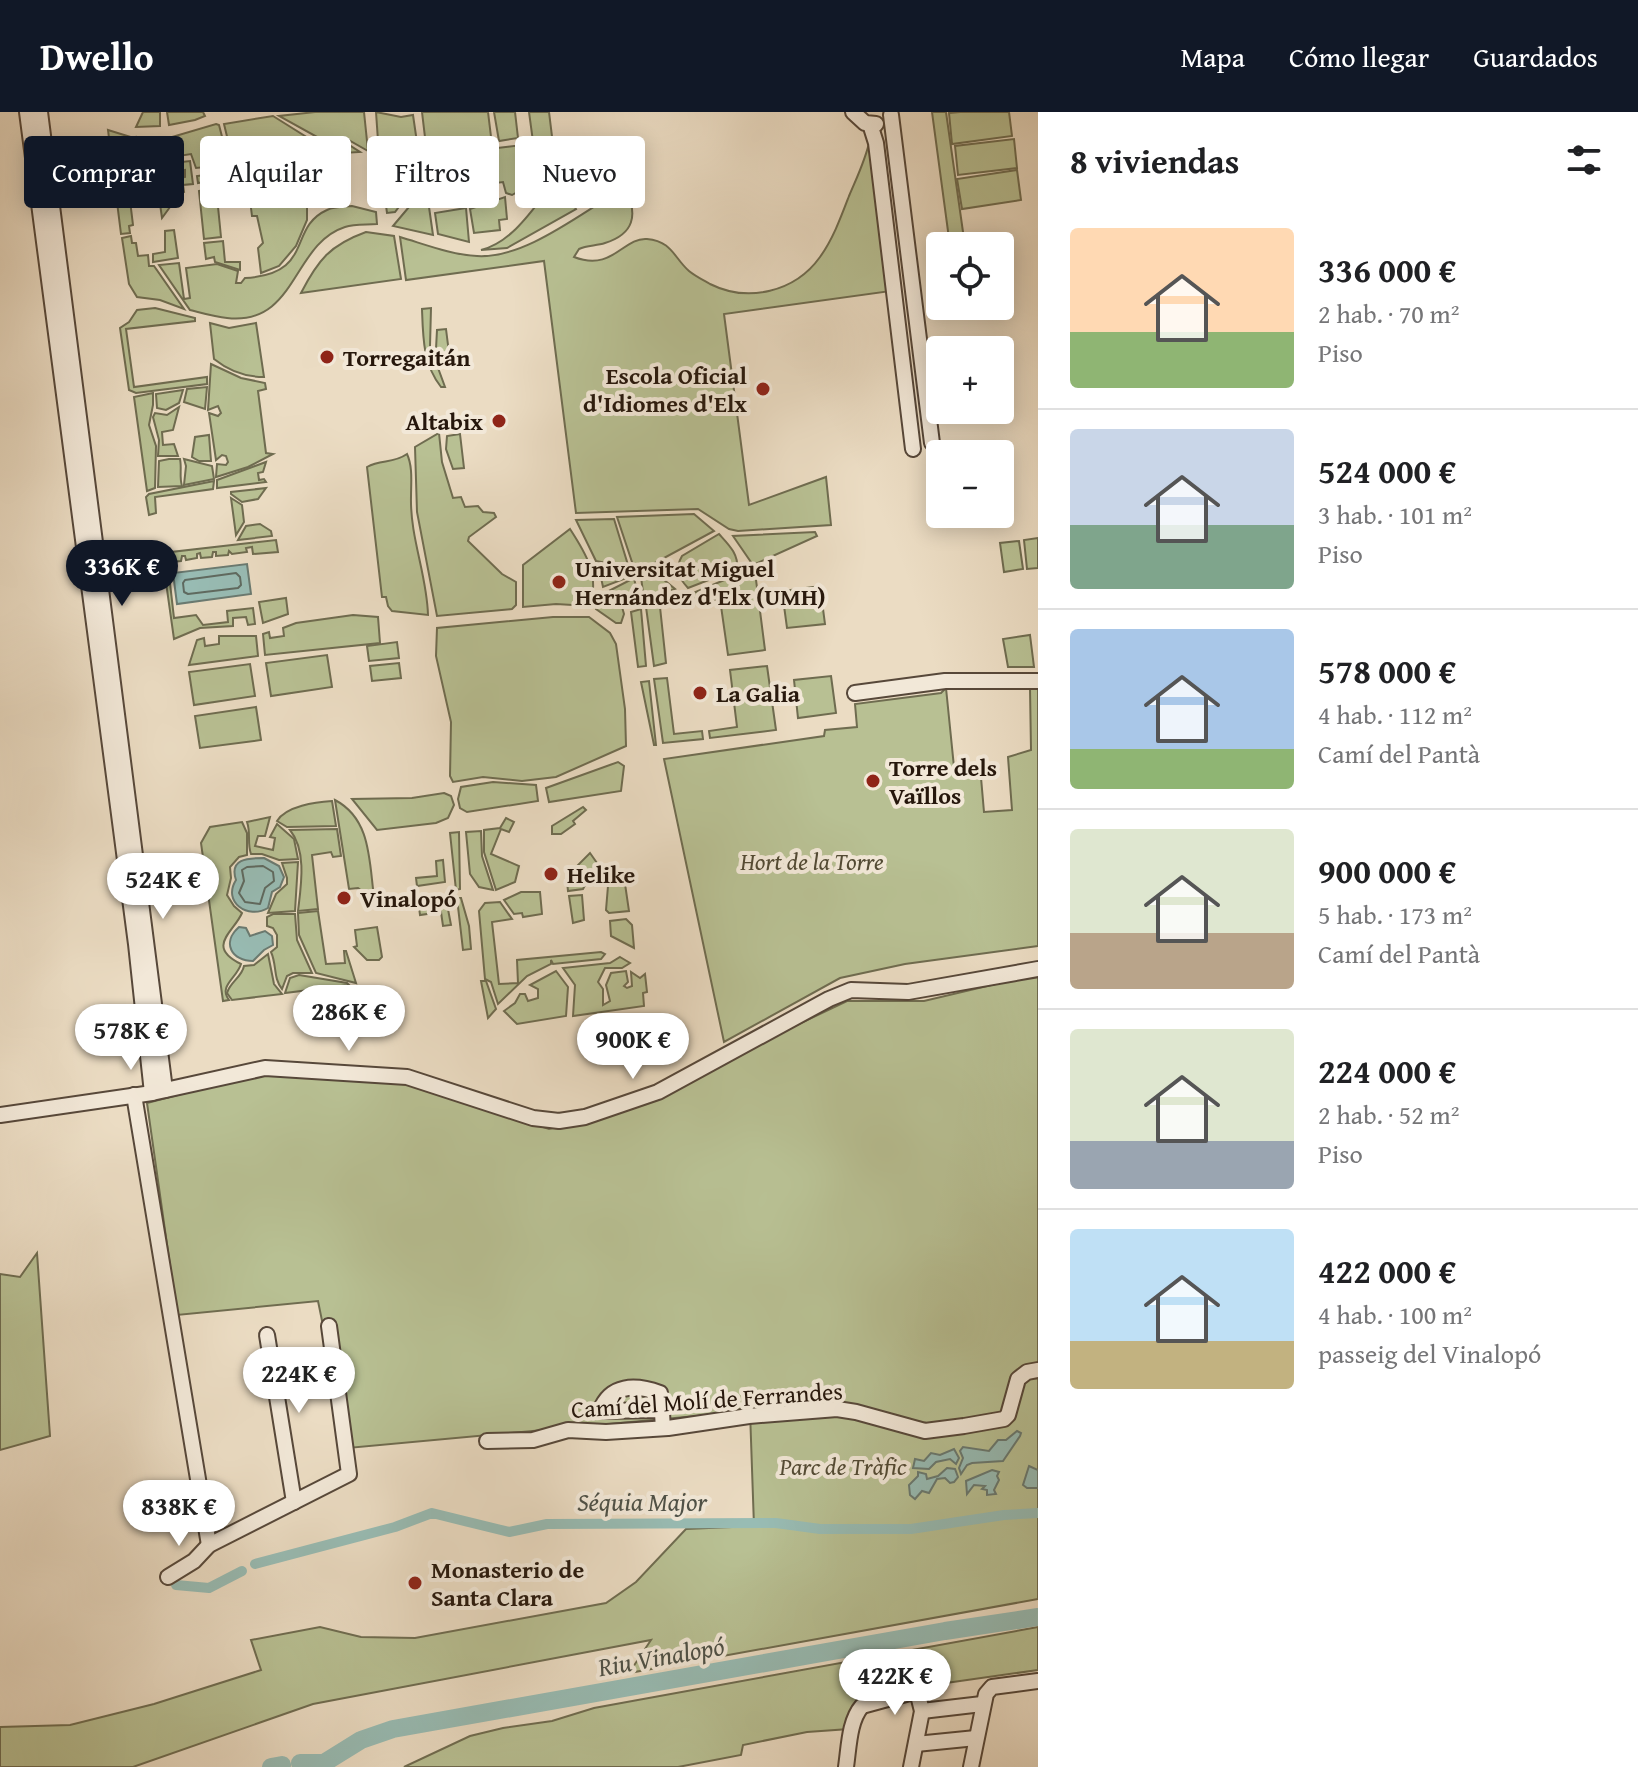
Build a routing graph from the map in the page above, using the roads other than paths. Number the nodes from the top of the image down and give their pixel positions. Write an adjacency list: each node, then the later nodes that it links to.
1 (27, 112): 14 (street)
2 (40, 112): 14 (street)
3 (853, 112): 5 (street)
4 (892, 113): 5 (street); 6 (street)
5 (870, 124): 8 (street)
6 (926, 391)
7 (930, 424): 8 (street); 9 (street)
8 (911, 427): 10 (street)
9 (932, 440)
10 (913, 449)
11 (1038, 681): 12 (street)
12 (855, 693)
13 (1038, 969): 14 (street)
14 (159, 1092): 15 (street)
15 (134, 1095): 16 (street); 24 (street)
16 (3, 1113)
17 (329, 1326): 23 (street)
18 (267, 1335): 23 (street)
19 (1038, 1370): 21 (street, Camí del Molí de Ferrandes)
20 (662, 1410): 21 (street)
21 (663, 1428): 22 (street, Camí del Molí de Ferrandes)
22 (487, 1441)
23 (294, 1502): 24 (street)
24 (209, 1545): 25 (street)
25 (168, 1577)
26 (1038, 1681): 27 (street)
27 (982, 1704): 28 (street); 29 (street)
28 (922, 1711): 30 (street); 31 (street)
29 (976, 1738): 30 (street); 33 (street)
30 (916, 1744): 32 (street)
31 (846, 1767)
32 (911, 1767)
33 (971, 1767)

